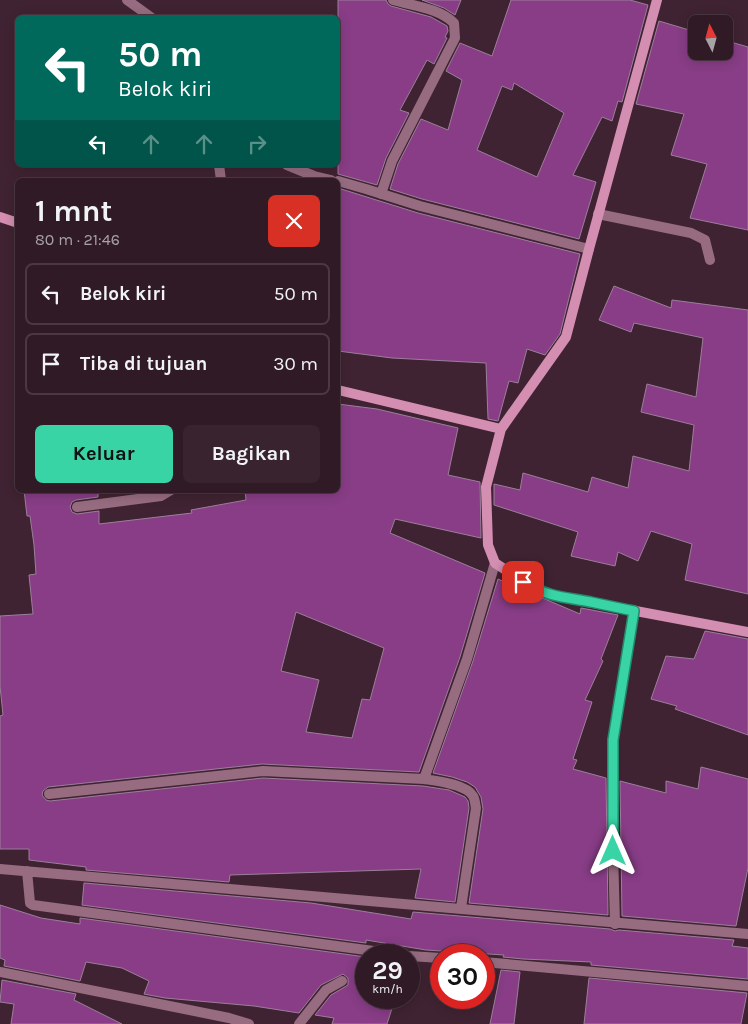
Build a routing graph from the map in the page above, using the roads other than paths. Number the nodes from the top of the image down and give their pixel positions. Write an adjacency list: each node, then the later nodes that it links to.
1 (127, 0): 4 (street)
2 (393, 0): 8 (street)
3 (657, 0): 9 (street)
4 (148, 15)
5 (292, 167): 6 (street)
6 (322, 178)
7 (340, 183): 8 (street)
8 (382, 194): 12 (street)
9 (598, 214): 12 (street); 13 (street)
10 (0, 217): 11 (street)
11 (15, 222)
12 (588, 249): 15 (street)
13 (710, 260)
14 (340, 390): 15 (street)
15 (501, 429): 18 (street)
16 (166, 493): 17 (street)
17 (76, 507)
18 (495, 563): 19 (street); 21 (street)
19 (634, 611): 20 (street); 26 (street)
20 (748, 632)
21 (424, 779): 22 (street); 25 (street)
22 (49, 794)
23 (0, 869): 24 (street)
24 (27, 871): 25 (street); 28 (street)
25 (460, 908): 26 (street)
26 (615, 924): 27 (street)
27 (748, 934)
28 (355, 949)
29 (495, 963): 32 (street)
30 (0, 972): 33 (street)
31 (342, 981): 34 (street)
32 (748, 986)
33 (249, 1024)
34 (299, 1024)

